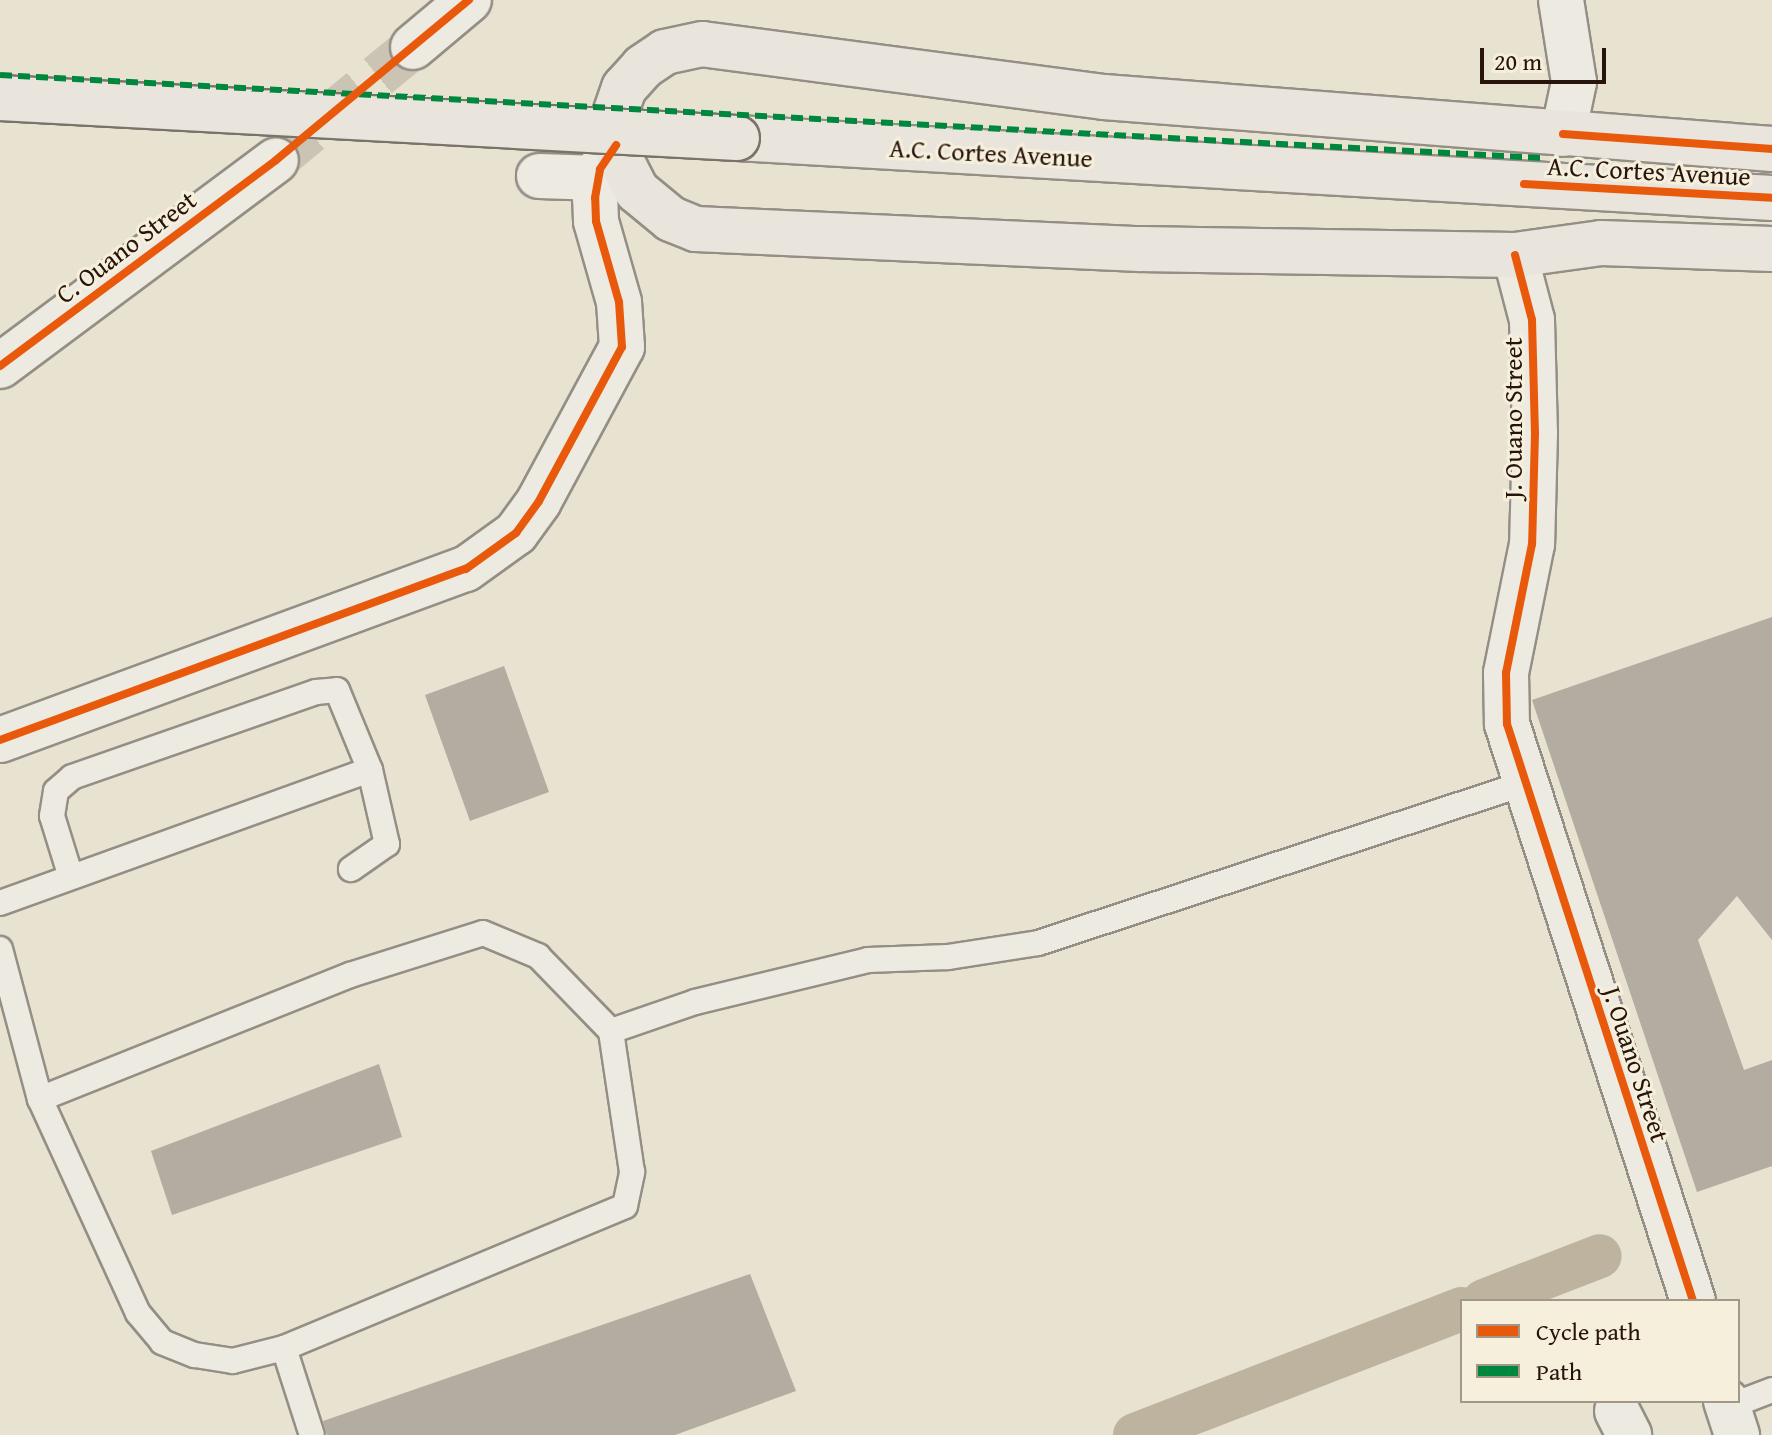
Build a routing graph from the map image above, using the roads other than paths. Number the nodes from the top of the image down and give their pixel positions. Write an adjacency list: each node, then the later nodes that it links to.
1 (469, 0): 3 (street)
2 (1561, 0): 5 (street)
3 (413, 47)
4 (0, 98): 10 (main road, A.C. Cortes Avenue, bridge)
5 (1563, 134): 6 (main road); 8 (main road)
6 (1772, 149)
7 (276, 160): 13 (street, C. Ouano Street)
8 (608, 162): 9 (street); 12 (main road); 14 (street)
9 (539, 176)
10 (1772, 198)
11 (1772, 249): 12 (main road)
12 (1515, 255): 16 (street, J. Ouano Street)
13 (0, 366)
14 (0, 740)
15 (370, 770): 17 (lane); 18 (lane); 18 (lane)
16 (1523, 784): 21 (lane); 23 (street, J. Ouano Street)
17 (351, 869)
18 (70, 874): 19 (lane)
19 (0, 903)
20 (0, 949): 22 (lane)
21 (611, 1031): 22 (lane); 24 (lane)
22 (40, 1099): 24 (lane)
23 (1692, 1299)
24 (284, 1348): 27 (lane)
25 (1772, 1390): 26 (lane)
26 (1730, 1414)
27 (312, 1435)

